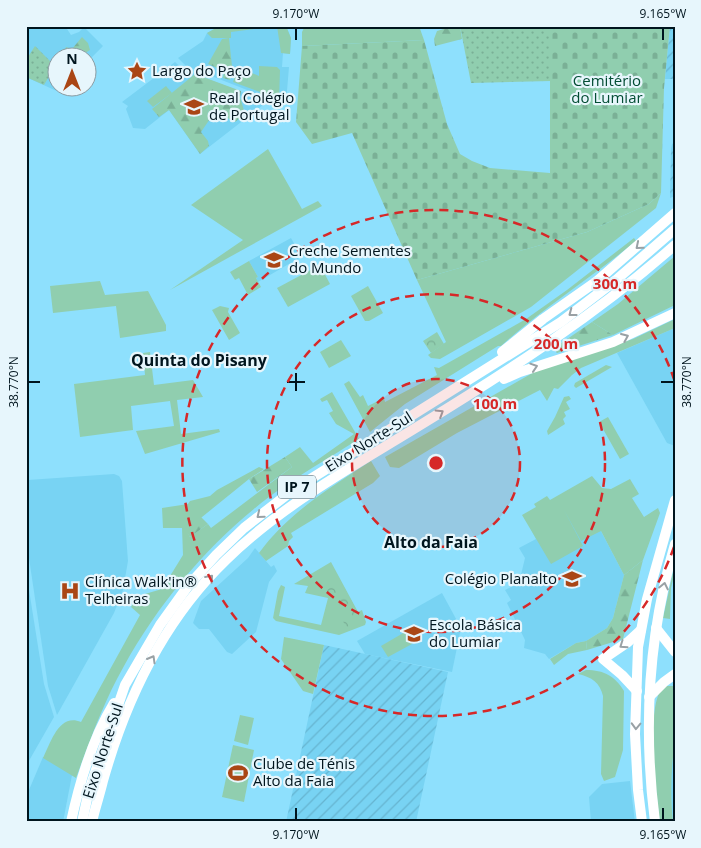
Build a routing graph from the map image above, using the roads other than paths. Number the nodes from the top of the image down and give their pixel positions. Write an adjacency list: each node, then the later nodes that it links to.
1 (675, 213): 5 (highway, one-way to 5)
2 (675, 229): 5 (highway, Eixo Norte-Sul / IP 7, one-way to 5)
3 (675, 245): 6 (highway, Eixo Norte-Sul / IP 7)
4 (675, 314): 6 (highway, one-way to 4)
5 (463, 384): 13 (highway, Eixo Norte-Sul / IP 7, one-way to 13)
6 (473, 393): 16 (highway, Eixo Norte-Sul / IP 7, one-way to 6)
7 (675, 500): 10 (highway)
8 (675, 544): 9 (highway, one-way to 8)
9 (656, 628): 11 (highway); 15 (highway)
10 (641, 630): 14 (highway); 14 (highway, one-way to 14)
11 (675, 652)
12 (675, 674): 15 (highway)
13 (125, 685): 17 (highway); 18 (highway, Eixo Norte-Sul / IP 7)
14 (637, 692): 19 (highway, one-way to 19)
15 (649, 697): 20 (highway)
16 (93, 820)
17 (71, 822)
18 (82, 822)
19 (642, 822)
20 (655, 822)

